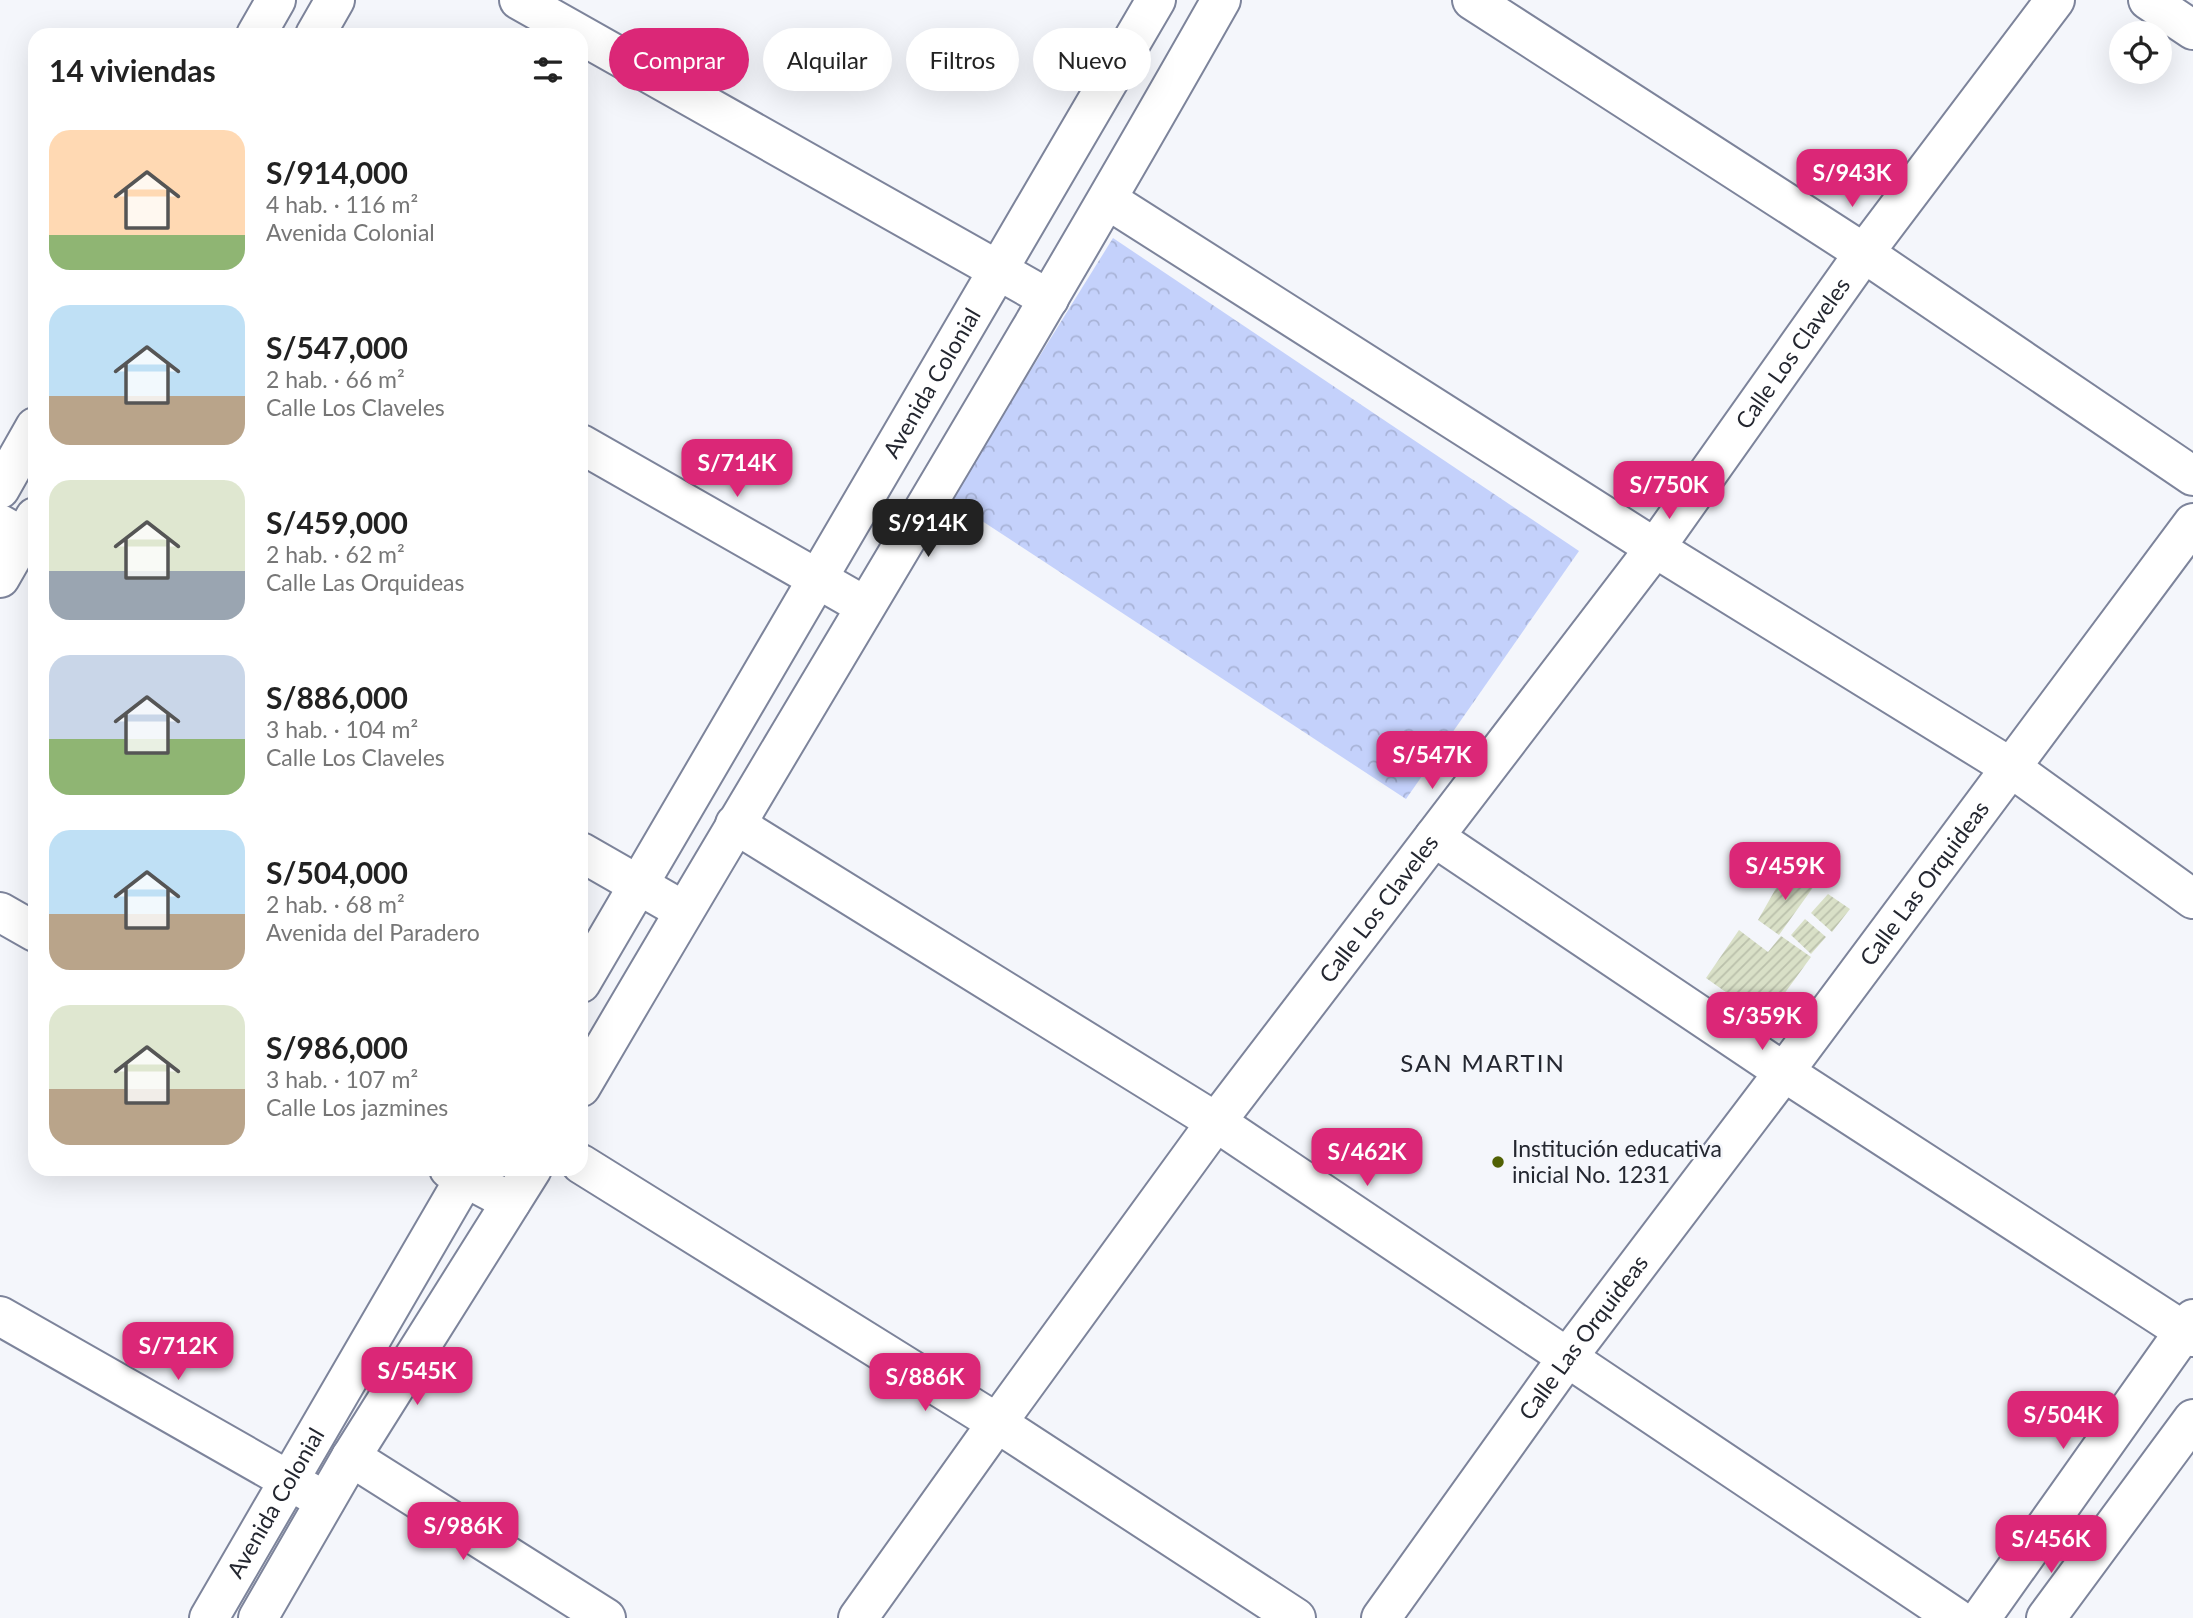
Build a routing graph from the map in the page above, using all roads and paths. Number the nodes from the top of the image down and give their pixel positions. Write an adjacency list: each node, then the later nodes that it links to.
1 (276, 0): 9 (street)
2 (335, 0): 10 (street)
3 (519, 0): 11 (street)
4 (1156, 0): 16 (street, Avenida Colonial)
5 (1221, 0): 14 (street)
6 (1472, 0): 15 (street)
7 (2055, 0): 15 (street, Calle Los Claveles)
8 (2148, 0): 12 (street)
9 (260, 28)
10 (319, 28)
11 (569, 28)
12 (2193, 30)
13 (588, 39): 16 (street)
14 (1108, 200): 17 (street); 24 (street)
15 (1864, 253): 20 (street); 24 (street, Calle Los Claveles)
16 (999, 270): 17 (street); 26 (street, Avenida Colonial)
17 (1049, 299): 27 (street)
18 (28, 439): 21 (street)
19 (588, 448): 26 (street)
20 (2193, 476)
21 (0, 489)
22 (2193, 523): 28 (street, Calle Las Orquideas)
23 (23, 531): 25 (street)
24 (1655, 548): 28 (street); 30 (street, Calle Los Claveles)
25 (0, 578)
26 (818, 580): 27 (street); 32 (street, Avenida Colonial)
27 (865, 606): 29 (street)
28 (2010, 767): 33 (street); 38 (street, Calle Las Orquideas)
29 (735, 824): 34 (street); 40 (street)
30 (1434, 837): 38 (street); 40 (street, Calle Los Claveles)
31 (588, 856): 32 (street)
32 (639, 885): 34 (street); 37 (street, Avenida Colonial)
33 (2193, 899)
34 (684, 911): 39 (street)
35 (0, 912): 36 (street)
36 (28, 928)
37 (588, 971)
38 (1784, 1072): 47 (street); 48 (street, Calle Las Orquideas)
39 (588, 1075)
40 (1216, 1122): 48 (street); 50 (street, Calle Los Claveles)
41 (588, 1168): 50 (street)
42 (459, 1176): 52 (street, Avenida Colonial)
43 (468, 1176): 45 (street)
44 (527, 1176): 45 (street)
45 (511, 1202): 51 (street)
46 (0, 1316): 52 (street)
47 (2190, 1329): 54 (street)
48 (1567, 1358): 61 (street, Calle Las Orquideas); 62 (street)
49 (2193, 1419): 55 (street)
50 (997, 1423): 59 (street, Calle Los Claveles); 60 (street)
51 (351, 1457): 53 (street); 58 (street)
52 (290, 1480): 53 (street); 56 (street, Avenida Colonial)
53 (325, 1501): 57 (street)
54 (2008, 1580): 55 (street); 63 (street)
55 (2052, 1616)
56 (209, 1618)
57 (258, 1618)
58 (606, 1618)
59 (858, 1618)
60 (1296, 1618)
61 (1381, 1618)
62 (1956, 1618)
63 (1981, 1618)

